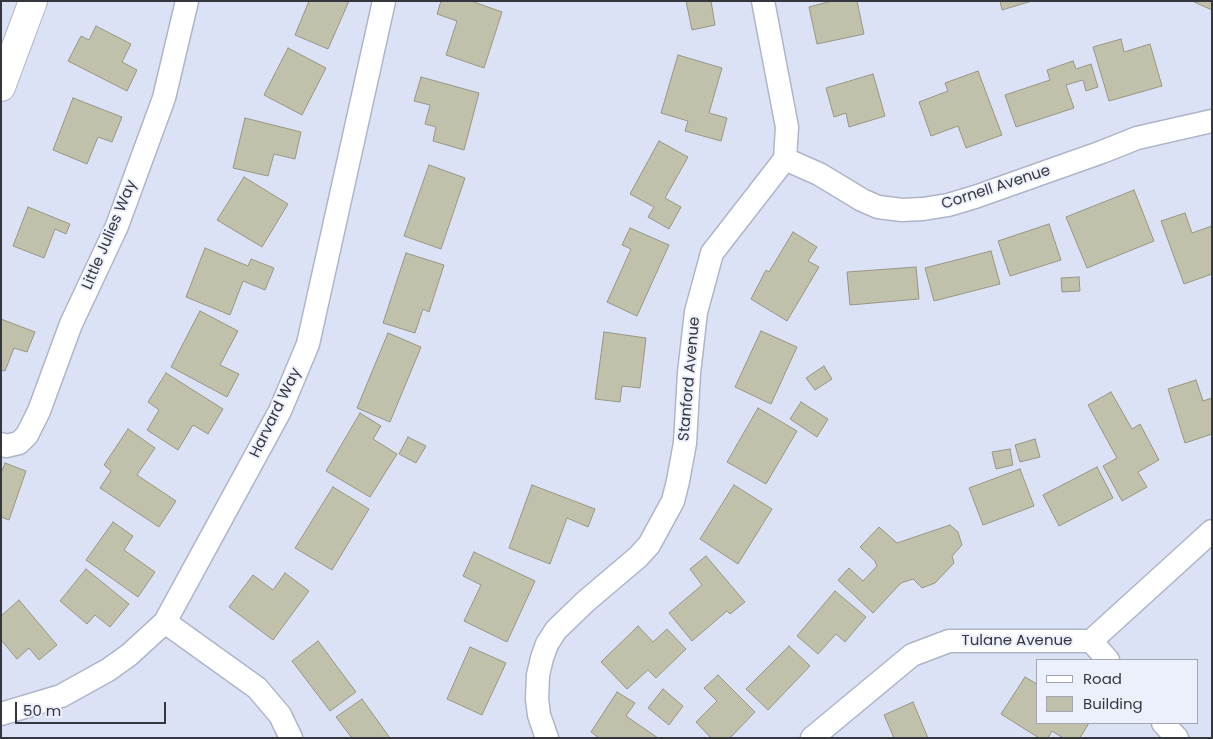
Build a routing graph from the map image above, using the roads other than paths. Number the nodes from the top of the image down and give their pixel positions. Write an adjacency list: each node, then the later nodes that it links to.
1 (32, 1): 5 (street)
2 (187, 1): 8 (street, Little Julies Way)
3 (384, 1): 10 (street, Harvard Way)
4 (763, 1): 7 (street)
5 (1, 87)
6 (1212, 121): 7 (street, Cornell Avenue)
7 (785, 159): 15 (street, Stanford Avenue)
8 (1, 444)
9 (1212, 531): 11 (street, Tulane Avenue)
10 (165, 622): 13 (street, Harvard Way); 16 (street)
11 (1091, 641): 12 (street); 17 (street, Tulane Avenue)
12 (1107, 659)
13 (1, 714)
14 (1165, 724): 18 (street)
15 (541, 736)
16 (291, 738)
17 (812, 738)
18 (1177, 738)

